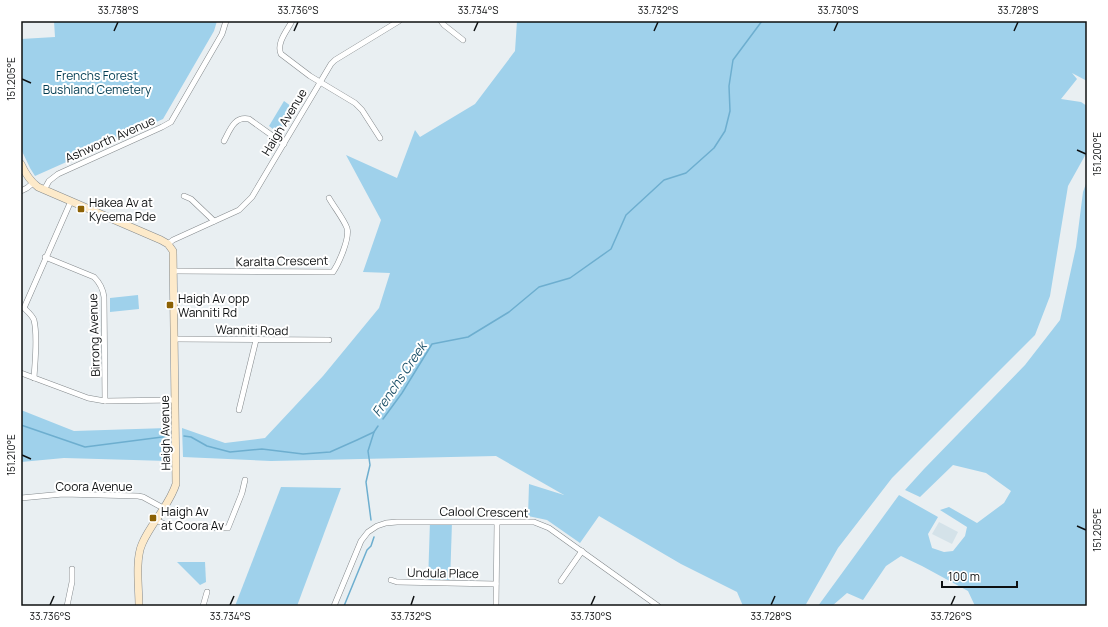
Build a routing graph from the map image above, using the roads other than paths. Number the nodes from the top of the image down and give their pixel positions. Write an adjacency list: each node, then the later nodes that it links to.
1 (226, 21): 12 (street, Ashworth Avenue)
2 (292, 21): 6 (street)
3 (399, 21): 6 (street, Haigh Avenue)
4 (441, 21): 5 (street)
5 (463, 40)
6 (320, 82): 7 (street); 9 (street, Haigh Avenue)
7 (380, 138)
8 (224, 141): 9 (street)
9 (284, 144): 17 (street, Haigh Avenue)
10 (21, 164): 11 (street)
11 (33, 183): 12 (street); 13 (street)
12 (44, 190): 16 (street)
13 (21, 191)
14 (184, 196): 17 (street)
15 (329, 198): 20 (street, Karalta Crescent)
16 (70, 201): 18 (street); 19 (street)
17 (214, 221): 18 (street, Haigh Avenue)
18 (168, 244): 20 (street, Haigh Avenue)
19 (45, 257): 21 (street); 28 (street, Birrong Avenue)
20 (174, 271): 22 (street, Haigh Avenue)
21 (23, 307): 26 (street)
22 (174, 339): 23 (street, Wanniti Road); 27 (street, Haigh Avenue)
23 (256, 340): 24 (street, Wanniti Road); 29 (street)
24 (329, 340)
25 (21, 373): 26 (street)
26 (34, 378): 28 (street)
27 (175, 400): 28 (street); 32 (street, Haigh Avenue)
28 (105, 401)
29 (239, 410)
30 (245, 480): 33 (street)
31 (21, 498): 32 (street, Coora Avenue)
32 (163, 508): 33 (street, Haigh Avenue)
33 (156, 520): 42 (street, Haigh Avenue)
34 (497, 522): 35 (street, Calool Crescent); 39 (street); 44 (street, Calool Crescent)
35 (582, 551): 38 (street); 46 (street, Calool Crescent)
36 (72, 569): 41 (street)
37 (391, 580): 39 (street, Undula Place)
38 (561, 581)
39 (496, 584): 45 (street)
40 (207, 592): 43 (street)
41 (67, 606)
42 (139, 606)
43 (203, 606)
44 (334, 606)
45 (496, 606)
46 (658, 606)

